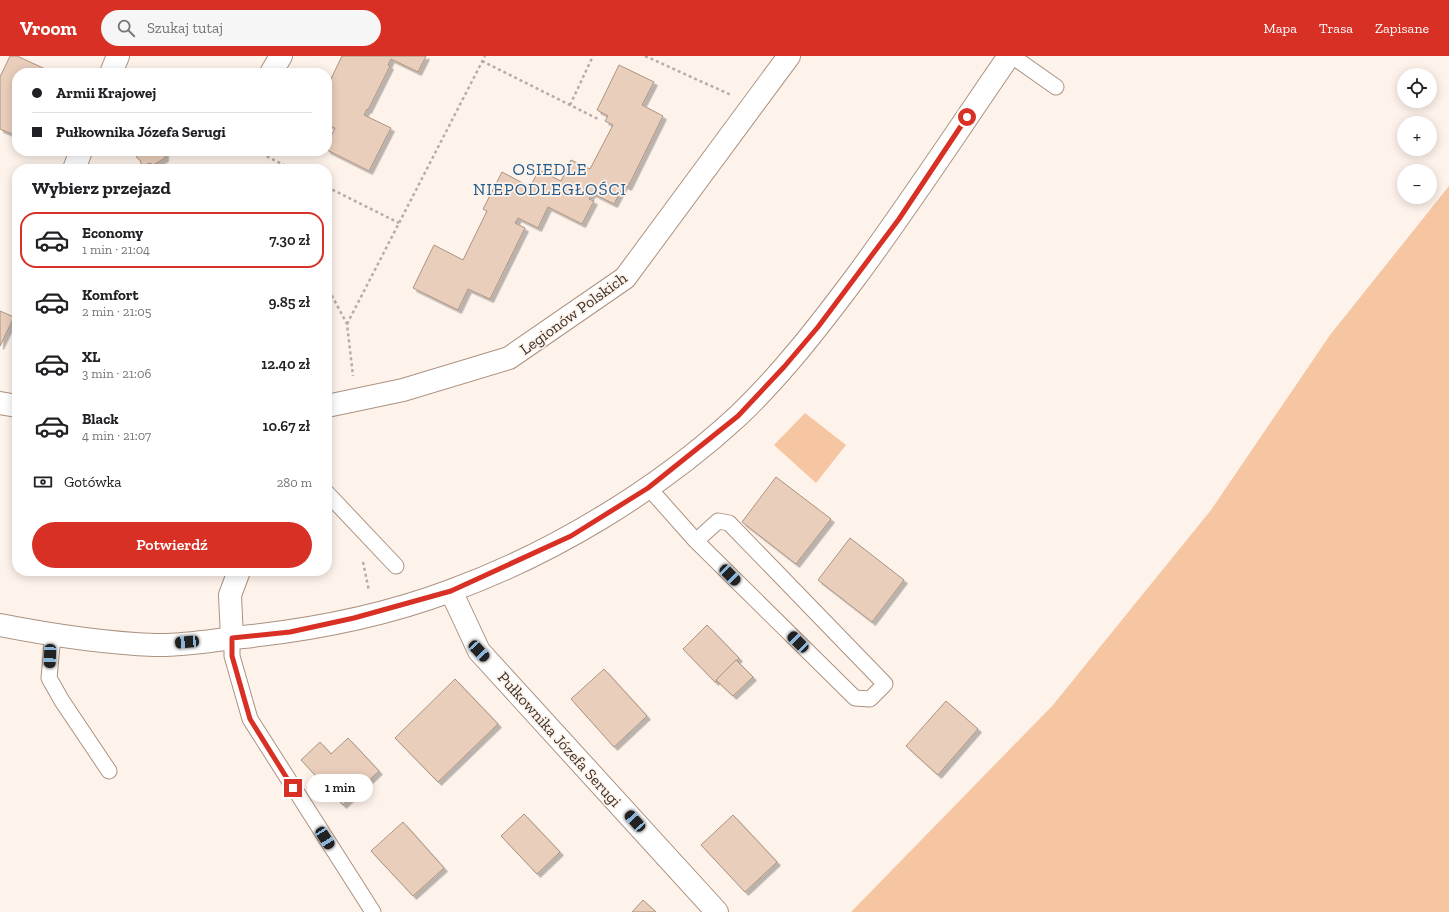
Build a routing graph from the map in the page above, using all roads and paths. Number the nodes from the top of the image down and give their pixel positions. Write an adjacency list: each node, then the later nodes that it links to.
1 (118, 56): 9 (main road)
2 (281, 56): 10 (main road)
3 (485, 56): 8 (path)
4 (593, 56): 12 (path)
5 (645, 56): 13 (path)
6 (789, 56): 13 (main road, Legionów Polskich)
7 (1010, 56): 11 (lane); 25 (main road)
8 (482, 61): 12 (path); 18 (path)
9 (113, 68)
10 (274, 68)
11 (1056, 87)
12 (570, 105): 14 (path)
13 (753, 105): 21 (main road, Legionów Polskich)
14 (600, 120)
15 (266, 156): 16 (path)
16 (282, 164)
17 (332, 190): 18 (path)
18 (399, 223): 20 (path)
19 (332, 296): 20 (path)
20 (347, 324): 21 (path)
21 (356, 400): 24 (main road, Legionów Polskich)
22 (0, 403): 23 (main road)
23 (12, 405)
24 (332, 405)
25 (648, 488): 27 (lane); 32 (main road)
26 (332, 498): 29 (lane)
27 (696, 541): 27 (lane)
28 (363, 561): 31 (path)
29 (396, 566)
30 (237, 576): 35 (main road)
31 (367, 582)
32 (451, 591): 35 (main road); 38 (main road, Pułkownika Józefa Serugi)
33 (0, 625): 34 (main road)
34 (53, 635): 35 (main road); 36 (lane)
35 (232, 638): 37 (lane)
36 (109, 771)
37 (373, 912)
38 (718, 912)

